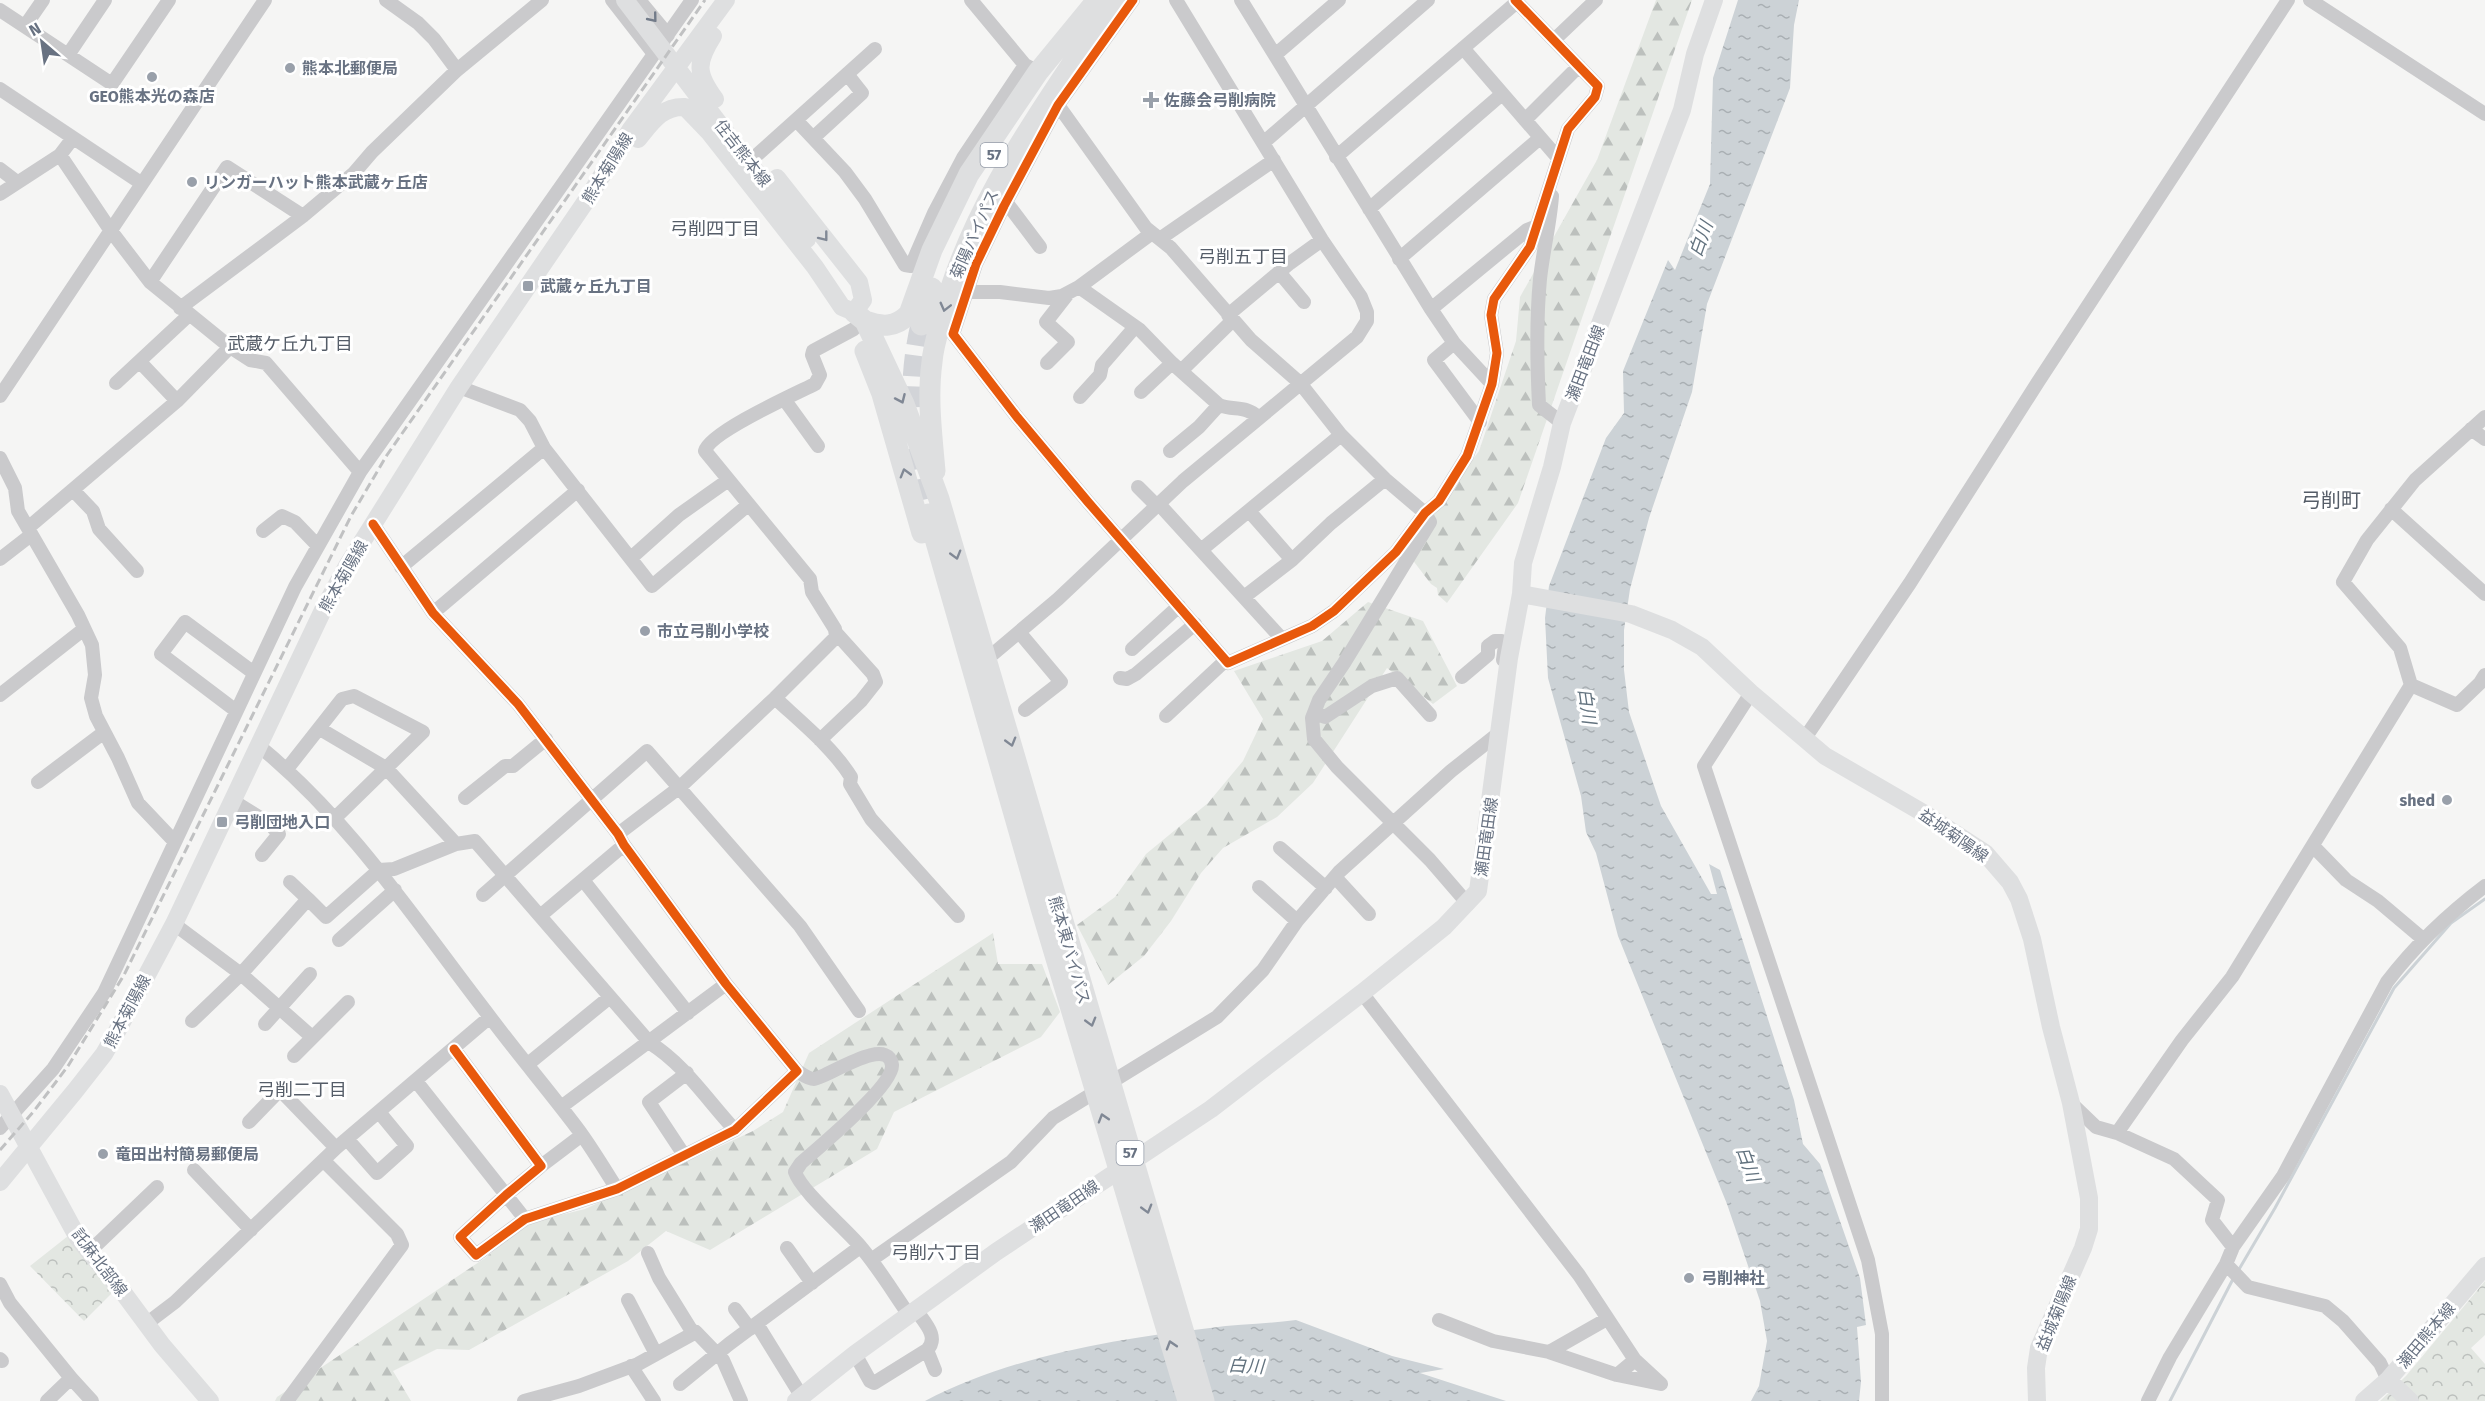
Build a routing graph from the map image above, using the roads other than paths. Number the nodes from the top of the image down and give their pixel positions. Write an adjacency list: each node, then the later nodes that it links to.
1 (43, 0): 29 (street)
2 (105, 0): 36 (street)
3 (169, 0): 36 (street)
4 (265, 0): 60 (street)
5 (386, 0): 25 (street)
6 (542, 0): 39 (street)
7 (612, 0): 34 (street)
8 (625, 0): 81 (main road, 住吉熊本線)
9 (639, 0): 30 (street, one-way to 30)
10 (726, 0): 28 (main road, 熊本菊陽線)
11 (737, 0): 52 (main road)
12 (971, 0): 38 (street)
13 (1097, 0): 38 (highway); 82 (highway, 菊陽バイパス / 57)
14 (1114, 0): 96 (highway, 菊陽バイパス / 57, one-way to 96)
15 (1133, 0): 43 (street)
16 (1176, 0): 51 (street)
17 (1339, 0): 35 (street)
18 (1428, 0): 44 (street)
19 (1596, 0): 31 (street)
20 (1714, 0): 104 (main road, 瀬田竜田線)
21 (2288, 0): 165 (street)
22 (2310, 0): 45 (street)
23 (1244, 1): 35 (street)
24 (1516, 1): 31 (street); 32 (street)
25 (402, 5): 39 (street)
26 (689, 5): 28 (street); 30 (street)
27 (0, 10): 29 (street)
28 (708, 24): 62 (main road, 熊本菊陽線)
29 (25, 26): 36 (street)
30 (668, 35): 34 (street)
31 (1554, 40): 37 (street)
32 (1463, 48): 42 (street); 54 (street)
33 (875, 49): 40 (street)
34 (654, 54): 113 (street)
35 (1275, 54): 44 (street)
36 (68, 55)
37 (1579, 66): 47 (street); 55 (street)
38 (1031, 68): 49 (street); 81 (highway)
39 (457, 70): 65 (street)
40 (847, 74): 46 (street); 49 (street)
41 (0, 89): 48 (street)
42 (1502, 94): 47 (street); 64 (street)
43 (1058, 105): 63 (street); 68 (street)
44 (1308, 106): 51 (street); 54 (street)
45 (2485, 114)
46 (796, 120): 49 (street); 52 (street)
47 (1525, 120): 50 (street)
48 (73, 138): 53 (street); 60 (street)
49 (813, 138)
50 (1540, 138): 55 (street); 71 (street)
51 (1263, 143): 56 (street)
52 (758, 154): 81 (main road, one-way to 81)
53 (60, 155): 59 (street); 67 (street)
54 (1336, 157): 64 (street)
55 (1558, 158): 58 (street)
56 (1274, 160): 68 (street); 69 (street)
57 (0, 170): 59 (street)
58 (1552, 179): 66 (street); 104 (street)
59 (17, 182): 61 (street)
60 (141, 183): 67 (street)
61 (0, 194)
62 (586, 201): 81 (main road); 92 (main road, 熊本菊陽線)
63 (1006, 202): 70 (street); 75 (street)
64 (1369, 209): 71 (street)
65 (303, 216): 73 (street); 79 (street)
66 (1537, 226): 78 (street); 91 (street)
67 (111, 231): 73 (street); 94 (street)
68 (1156, 236): 74 (street); 80 (street)
69 (1322, 240): 72 (street); 90 (street)
70 (1040, 247)
71 (1399, 259): 78 (street)
72 (1279, 272): 77 (street); 80 (street)
73 (150, 282): 79 (street)
74 (1079, 287): 76 (street); 83 (street)
75 (966, 292): 76 (street); 128 (street)
76 (1067, 295): 87 (street)
77 (1304, 302)
78 (1431, 309): 84 (street)
79 (185, 311): 85 (street); 86 (street)
80 (1231, 317): 88 (street); 90 (street)
81 (858, 321): 97 (street); 100 (highway); 105 (highway, one-way to 105)
82 (921, 325)
83 (1135, 327): 88 (street); 95 (street)
84 (1455, 343): 91 (street); 103 (street)
85 (230, 347): 98 (street); 113 (street)
86 (140, 362): 89 (street); 98 (street)
87 (1047, 363)
88 (1176, 367): 93 (street); 99 (street)
89 (116, 383)
90 (1300, 383): 101 (street); 107 (street)
91 (1492, 384): 103 (street)
92 (459, 387): 110 (street); 126 (main road, 熊本菊陽線)
93 (1141, 392)
94 (0, 396)
95 (1080, 397)
96 (931, 398): 105 (highway); 121 (highway, 菊陽バイパス / 57)
97 (784, 399): 109 (street); 115 (street)
98 (177, 401): 117 (street)
99 (1219, 405): 101 (street); 111 (street)
100 (887, 414): 105 (highway); 121 (highway, one-way to 100)
101 (1258, 417): 119 (street)
102 (2485, 417): 106 (street)
103 (1480, 422): 124 (street)
104 (1562, 423): 136 (main road, 瀬田竜田線)
105 (911, 424): 121 (highway)
106 (2471, 429): 108 (street); 122 (street)
107 (1341, 435): 114 (street); 123 (street)
108 (2485, 439)
109 (818, 446)
110 (544, 448): 118 (street); 134 (street)
111 (1170, 452)
112 (0, 458): 127 (street)
113 (360, 472): 129 (street)
114 (1385, 479): 124 (street); 133 (street)
115 (727, 481): 120 (street); 131 (street)
116 (1138, 487): 119 (street)
117 (73, 490): 127 (street); 135 (street)
118 (578, 490): 131 (street); 140 (street)
119 (1157, 504): 128 (street); 130 (street)
120 (748, 505): 131 (street); 144 (street)
121 (931, 507): 147 (highway, 熊本東バイパス / 57, one-way to 147); 196 (highway)
122 (2391, 509): 137 (street); 153 (street)
123 (1249, 511): 130 (street); 133 (street)
124 (1425, 513): 145 (street); 159 (street)
125 (267, 523): 129 (street)
126 (373, 524): 134 (street); 168 (main road, 熊本菊陽線)
127 (30, 531): 132 (street); 142 (street)
128 (1122, 540): 139 (street); 143 (street)
129 (317, 545): 149 (street)
130 (1201, 550): 138 (street)
131 (631, 558)
132 (0, 559)
133 (1292, 560): 138 (street)
134 (401, 567): 140 (street)
135 (137, 571)
136 (1521, 594): 154 (main road, 益城菊陽線); 164 (main road, 瀬田竜田線)
137 (2485, 594)
138 (1244, 597): 145 (street)
139 (1179, 606): 141 (street); 146 (street)
140 (433, 613): 166 (street)
141 (1195, 624): 148 (street); 151 (street)
142 (84, 629): 155 (street); 163 (street)
143 (1019, 633): 147 (street); 158 (street)
144 (837, 634): 156 (street); 167 (street)
145 (1282, 639): 148 (street)
146 (1132, 649)
147 (987, 659): 196 (highway, 熊本東バイパス / 57, one-way to 196)
148 (1226, 660): 160 (street)
149 (254, 673): 157 (street); 157 (street)
150 (1462, 677): 164 (street)
151 (1120, 678)
152 (2483, 682): 153 (street)
153 (2411, 685): 182 (street)
154 (1751, 693): 165 (main road, 益城菊陽線); 286 (street)
155 (0, 694)
156 (775, 698): 167 (street); 173 (street)
157 (235, 710): 180 (street)
158 (1025, 710)
159 (1314, 713): 161 (street); 178 (street)
160 (1166, 716)
161 (1430, 716)
162 (320, 729): 170 (street); 170 (street); 171 (street)
163 (103, 732): 172 (street); 180 (street)
164 (1498, 734): 169 (street); 178 (street); 195 (main road, 瀬田竜田線)
165 (1805, 738): 225 (main road, 益城菊陽線)
166 (546, 739): 174 (street); 175 (street)
167 (820, 740): 199 (street)
168 (259, 746): 171 (street); 176 (main road, 熊本菊陽線)
169 (1493, 757)
170 (386, 768): 177 (street); 181 (street)
171 (287, 769): 177 (street)
172 (38, 782)
173 (680, 787): 175 (street); 179 (street); 211 (street)
174 (465, 798)
175 (591, 798): 179 (street); 186 (street)
176 (233, 801): 184 (street); 201 (main road, 熊本菊陽線)
177 (335, 818): 185 (street)
178 (1394, 822): 189 (street); 195 (street)
179 (621, 840): 187 (street); 206 (street)
180 (174, 841): 228 (street)
181 (456, 844): 185 (street); 186 (street)
182 (2313, 846): 202 (street); 232 (street)
183 (1280, 848): 189 (street)
184 (262, 855)
185 (379, 870): 192 (street); 194 (street)
186 (506, 875): 193 (street); 198 (street)
187 (583, 880): 198 (street); 212 (street)
188 (290, 882): 194 (street)
189 (1330, 882): 197 (street); 200 (street)
190 (2485, 886): 202 (street)
191 (1259, 887): 200 (street)
192 (395, 890): 203 (street); 213 (street)
193 (483, 895)
194 (308, 899): 204 (street)
195 (1468, 904): 207 (main road, 瀬田竜田線)
196 (1049, 907): 284 (highway, 熊本東バイパス / 57, one-way to 196); 285 (highway, 熊本東バイパス / 57, one-way to 285)
197 (1370, 914)
198 (540, 916): 208 (street)
199 (958, 916)
200 (1297, 921): 251 (street)
201 (174, 924): 204 (street); 235 (main road, 熊本菊陽線)
202 (2423, 939): 247 (street)
203 (339, 940)
204 (241, 974): 210 (street); 214 (street)
205 (310, 974): 210 (street)
206 (726, 984): 212 (street); 221 (street)
207 (1362, 993): 258 (main road, 瀬田竜田線); 259 (street)
208 (610, 997): 217 (street); 220 (street)
209 (348, 1002): 216 (street)
210 (279, 1008): 215 (street); 216 (street)
211 (859, 1011)
212 (688, 1013): 217 (street)
213 (490, 1017): 218 (street); 220 (street)
214 (192, 1021)
215 (265, 1024)
216 (312, 1037): 219 (street)
217 (650, 1043): 222 (street); 226 (street)
218 (454, 1049): 223 (street); 238 (street)
219 (294, 1056)
220 (528, 1065): 226 (street)
221 (797, 1071): 231 (street); 246 (street)
222 (687, 1073): 231 (street); 236 (street)
223 (416, 1081): 227 (street); 243 (street)
224 (0, 1094): 228 (main road)
225 (2072, 1103): 232 (street); 287 (main road, 益城菊陽線)
226 (561, 1107): 233 (street)
227 (379, 1112): 234 (street); 234 (street)
228 (12, 1114): 230 (street); 235 (main road)
229 (249, 1122): 234 (street)
230 (0, 1128)
231 (735, 1130): 236 (street)
232 (2116, 1133): 247 (street)
233 (582, 1135): 238 (street); 242 (street)
234 (342, 1144): 237 (street)
235 (29, 1149): 240 (main road); 249 (main road, 託麻北部線)
236 (684, 1155): 242 (street)
237 (324, 1161): 245 (street); 280 (street)
238 (541, 1166): 243 (street)
239 (194, 1170): 245 (street)
240 (0, 1182)
241 (157, 1187): 249 (street)
242 (617, 1189): 244 (street)
243 (506, 1195): 244 (street); 244 (street)
244 (525, 1220)
245 (251, 1230): 261 (street)
246 (860, 1246): 251 (street); 254 (street)
247 (2234, 1247): 252 (street)
248 (787, 1248): 254 (street)
249 (90, 1251): 261 (main road, 託麻北部線)
250 (648, 1253): 263 (street)
251 (871, 1260): 258 (street)
252 (2226, 1264): 274 (street); 288 (street)
253 (2485, 1266): 274 (main road, 瀬田熊本線)
254 (812, 1283): 262 (street)
255 (0, 1284): 273 (street)
256 (627, 1299): 266 (street)
257 (735, 1308): 262 (street)
258 (912, 1312): 264 (street); 268 (main road, 瀬田竜田線)
259 (1607, 1319): 265 (street); 269 (street)
260 (1439, 1320): 265 (street)
261 (146, 1324): 279 (main road, 託麻北部線)
262 (753, 1326): 267 (street); 276 (street)
263 (693, 1333): 266 (street); 267 (street)
264 (927, 1350): 268 (street); 271 (street)
265 (1549, 1352): 272 (street)
266 (656, 1354): 270 (street)
267 (717, 1354): 275 (street); 283 (street)
268 (855, 1354): 276 (main road, 瀬田竜田線)
269 (1635, 1360): 272 (street); 272 (street)
270 (631, 1366): 281 (street); 282 (street)
271 (935, 1370)
272 (1617, 1375)
273 (71, 1378): 277 (street); 278 (street)
274 (2388, 1380): 289 (main road, 瀬田熊本線); 290 (main road)
275 (680, 1384)
276 (799, 1399)
277 (46, 1401)
278 (92, 1401)
279 (210, 1401)
280 (288, 1401)
281 (524, 1401)
282 (654, 1401)
283 (741, 1401)
284 (1188, 1401)
285 (1204, 1401)
286 (1882, 1401)
287 (2037, 1401)
288 (2148, 1401)
289 (2364, 1401)
290 (2410, 1401)

